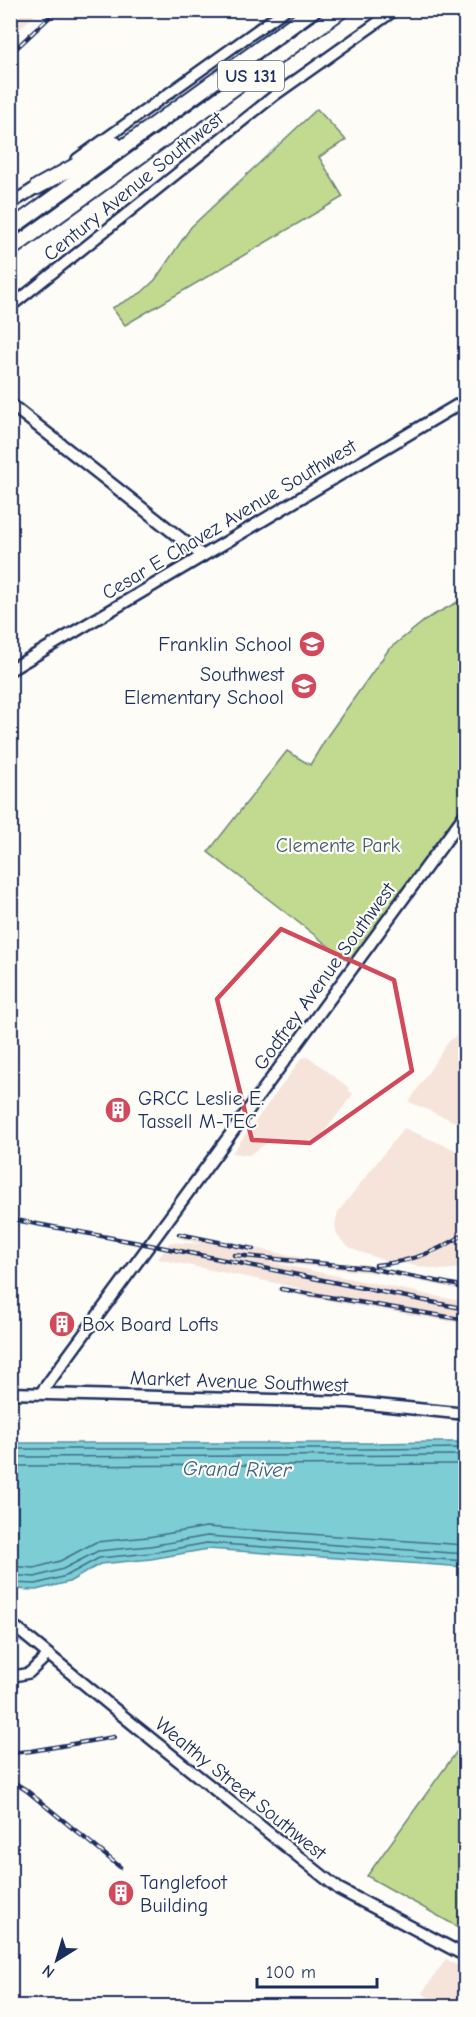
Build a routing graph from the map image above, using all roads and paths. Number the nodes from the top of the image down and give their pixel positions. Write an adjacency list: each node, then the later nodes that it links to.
1 (285, 10): 6 (street)
2 (313, 10): 5 (highway, US 131)
3 (342, 10): 8 (highway, US 131)
4 (395, 10): 12 (street, Century Avenue Southwest)
5 (170, 114): 6 (highway); 9 (highway, US 131)
6 (37, 187): 7 (main road)
7 (10, 204)
8 (65, 211): 10 (highway, US 131); 11 (highway)
9 (10, 229)
10 (10, 250)
11 (10, 258)
12 (10, 307)
13 (465, 400): 15 (main road, Cesar E Chavez Avenue Southwest)
14 (10, 404): 15 (main road)
15 (203, 556): 16 (main road, Cesar E Chavez Avenue Southwest)
16 (10, 670)
17 (465, 813): 19 (main road, Godfrey Avenue Southwest)
18 (10, 1393): 19 (main road, Market Avenue Southwest)
19 (41, 1393): 20 (main road, Market Avenue Southwest)
20 (465, 1414)
21 (10, 1623): 22 (main road, Wealthy Street Southwest)
22 (48, 1655): 23 (street); 24 (main road, Wealthy Street Southwest)
23 (10, 1677)
24 (465, 1956)

